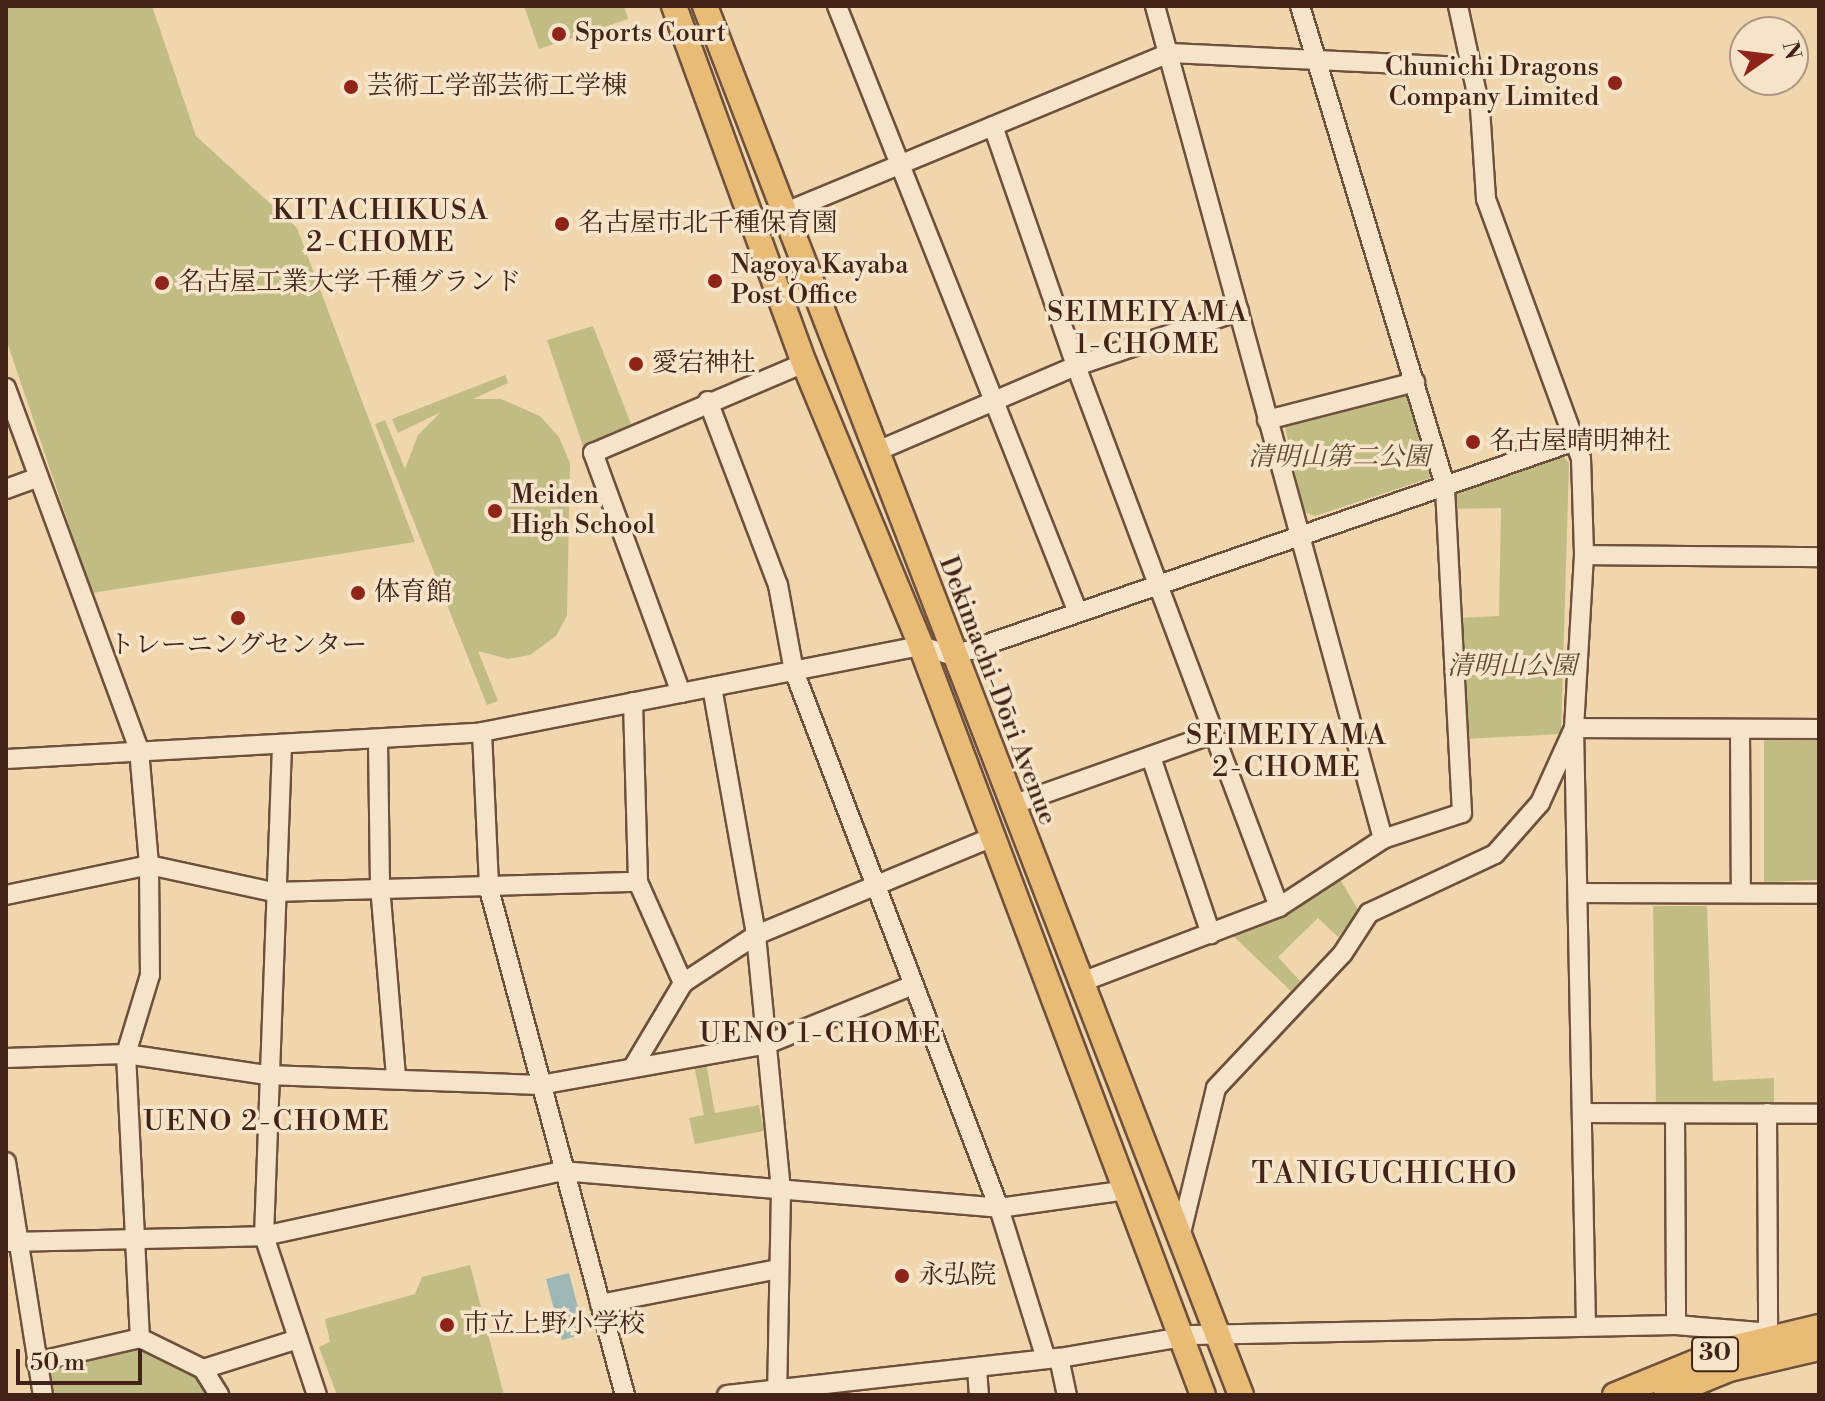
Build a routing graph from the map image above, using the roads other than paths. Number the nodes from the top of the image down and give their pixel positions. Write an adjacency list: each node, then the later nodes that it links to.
1 (674, 6): 13 (main road)
2 (705, 6): 12 (main road, Dekimachi-Dōri Avenue)
3 (837, 6): 11 (street)
4 (1155, 6): 7 (street)
5 (1300, 6): 8 (street)
6 (1458, 6): 9 (street)
7 (1169, 53): 8 (street); 10 (street); 14 (street)
8 (1320, 61): 9 (street); 17 (street)
9 (1471, 67): 22 (street)
10 (993, 126): 11 (street); 16 (street)
11 (898, 164): 12 (street); 20 (street)
12 (785, 213): 13 (street); 23 (main road, Dekimachi-Dōri Avenue)
13 (754, 225): 15 (main road)
14 (1239, 311): 16 (street); 21 (street)
15 (804, 363): 19 (street); 32 (main road)
16 (1076, 366): 20 (street); 30 (street)
17 (1415, 382): 21 (street); 25 (street)
18 (6, 388): 24 (street)
19 (708, 401): 34 (street); 36 (street)
20 (994, 404): 23 (street); 31 (street)
21 (1267, 420): 27 (street)
22 (1578, 440): 25 (street); 28 (street)
23 (875, 452): 33 (main road, Dekimachi-Dōri Avenue)
24 (37, 478): 26 (street); 45 (street)
25 (1445, 485): 27 (street); 50 (street)
26 (6, 489)
27 (1297, 536): 30 (street); 50 (street)
28 (1584, 555): 29 (street); 38 (street)
29 (1819, 557)
30 (1158, 583): 31 (street); 42 (street)
31 (1077, 610): 33 (street)
32 (921, 646): 33 (street); 34 (street); 49 (main road)
33 (953, 656): 48 (main road, Dekimachi-Dōri Avenue)
34 (794, 671): 35 (street); 54 (street)
35 (712, 687): 36 (street); 63 (street)
36 (681, 693): 37 (street)
37 (633, 702): 41 (street); 52 (street)
38 (1574, 728): 39 (street); 57 (street); 83 (street)
39 (1740, 729): 40 (street); 58 (street)
40 (1819, 729)
41 (482, 732): 43 (street); 55 (street)
42 (1212, 734): 46 (street); 61 (street)
43 (378, 741): 44 (street); 53 (street)
44 (282, 746): 45 (street); 56 (street)
45 (139, 750): 47 (street); 51 (street)
46 (1151, 757): 48 (street); 62 (street)
47 (6, 759)
48 (1012, 805): 65 (main road, Dekimachi-Dōri Avenue)
49 (993, 837): 54 (street); 81 (main road)
50 (1383, 839): 61 (street)
51 (149, 865): 56 (street); 60 (street); 68 (street)
52 (638, 882): 55 (street); 64 (street)
53 (380, 886): 55 (street); 56 (street); 72 (street)
54 (874, 886): 63 (street); 66 (street)
55 (489, 889): 73 (street)
56 (273, 892): 71 (street)
57 (1578, 893): 58 (street); 74 (street)
58 (1741, 893): 59 (street)
59 (1819, 894)
60 (6, 895)
61 (1279, 907): 62 (street)
62 (1211, 934): 65 (street)
63 (756, 935): 64 (street); 67 (street)
64 (683, 983): 70 (street)
65 (1079, 983): 83 (main road, Dekimachi-Dōri Avenue)
66 (913, 985): 67 (street); 82 (street)
67 (767, 1044): 70 (street); 80 (street)
68 (126, 1054): 69 (street); 71 (street); 85 (street)
69 (6, 1058)
70 (633, 1067): 73 (street)
71 (267, 1075): 72 (street); 84 (street)
72 (396, 1078): 73 (street)
73 (540, 1085): 79 (street)
74 (1582, 1113): 76 (street); 90 (street)
75 (1767, 1113): 76 (street); 77 (street); 96 (street)
76 (1675, 1114): 89 (street)
77 (1819, 1114)
78 (6, 1162): 86 (street)
79 (562, 1171): 80 (street); 84 (street); 88 (street)
80 (781, 1190): 82 (street); 87 (street)
81 (1127, 1190): 82 (street); 93 (main road)
82 (999, 1208): 97 (street)
83 (1181, 1233): 92 (main road, Dekimachi-Dōri Avenue)
84 (264, 1236): 85 (street); 95 (street)
85 (134, 1241): 86 (street); 94 (street)
86 (11, 1242): 98 (street)
87 (778, 1269): 88 (street); 102 (street)
88 (600, 1304): 107 (street)
89 (1676, 1325): 90 (street); 96 (street)
90 (1586, 1326): 92 (street)
91 (1819, 1327): 96 (main road, 30)
92 (1220, 1336): 93 (street); 112 (main road, Dekimachi-Dōri Avenue)
93 (1182, 1337): 97 (street); 111 (main road)
94 (140, 1338): 98 (street); 100 (street)
95 (298, 1339): 100 (street); 106 (street)
96 (1792, 1342): 113 (main road, 30); 114 (main road, 30)
97 (1052, 1358): 99 (street); 110 (street)
98 (36, 1362): 104 (street)
99 (977, 1368): 101 (street); 109 (street)
100 (203, 1369): 105 (street)
101 (880, 1386): 102 (street)
102 (777, 1390): 103 (street)
103 (758, 1394): 108 (street)
104 (43, 1395)
105 (219, 1395)
106 (317, 1395)
107 (625, 1395)
108 (727, 1395)
109 (979, 1395)
110 (1067, 1395)
111 (1203, 1395)
112 (1241, 1395)
113 (1615, 1395)
114 (1666, 1395)

